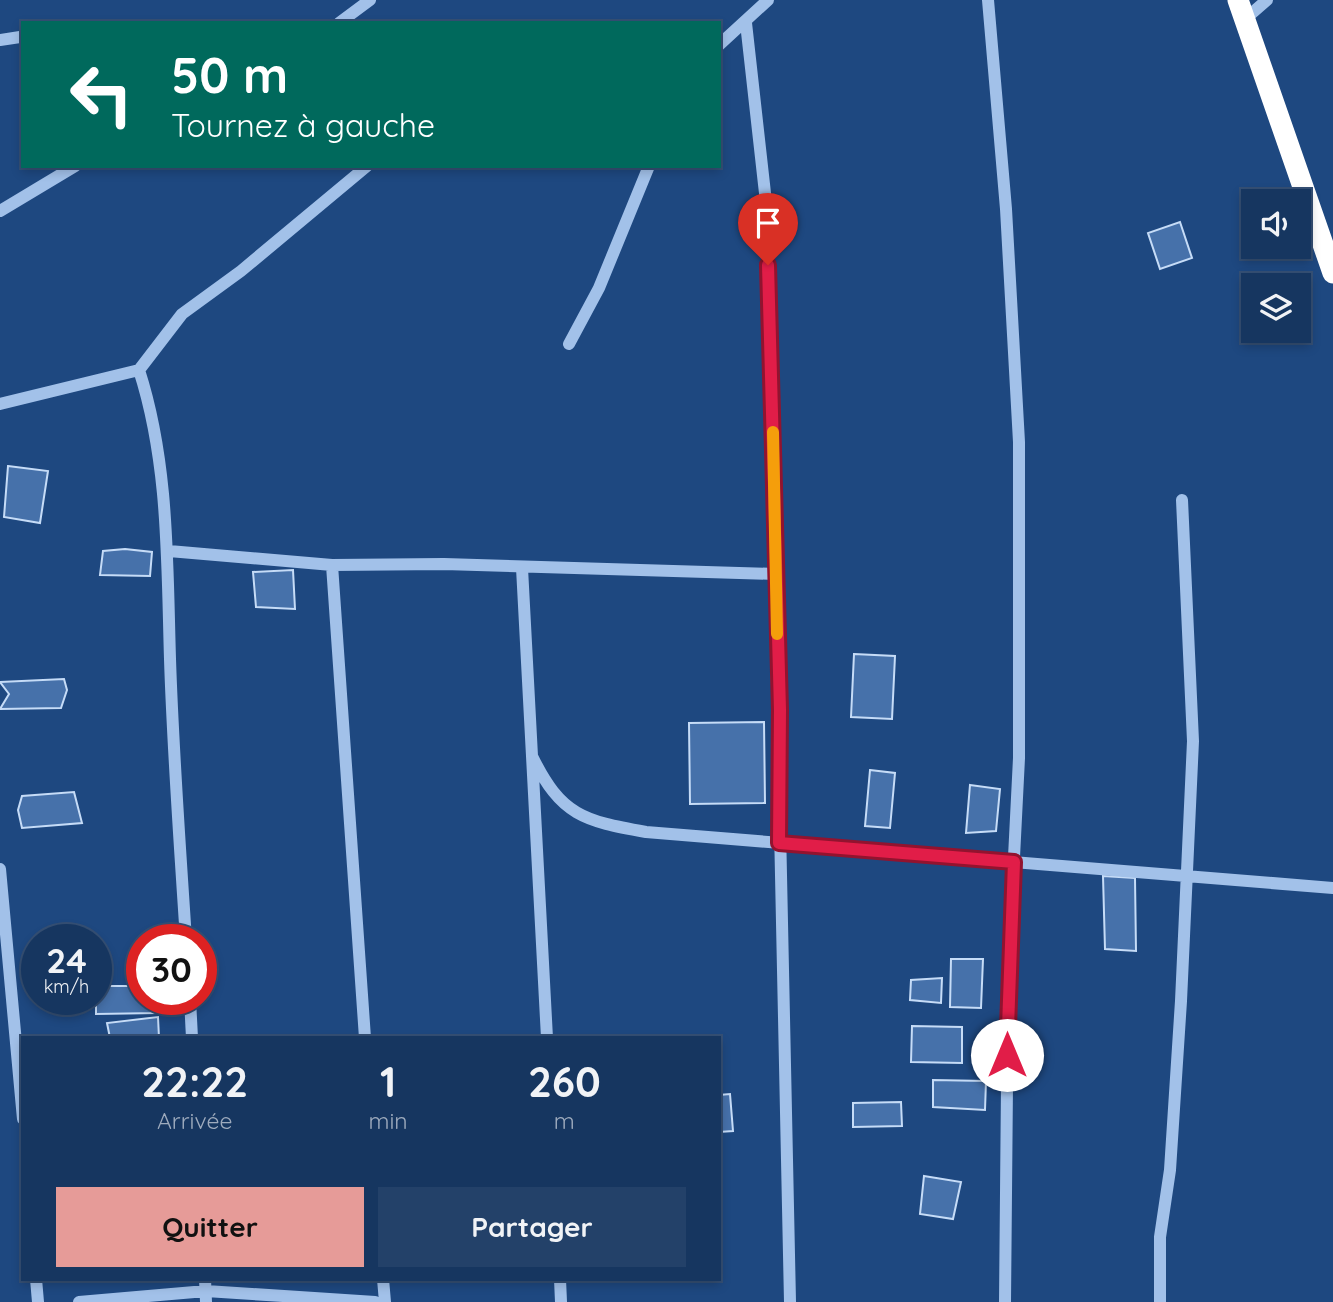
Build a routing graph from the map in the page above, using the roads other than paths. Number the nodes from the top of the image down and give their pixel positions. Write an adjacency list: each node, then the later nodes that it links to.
1 (370, 0): 6 (street)
2 (768, 0): 7 (street)
3 (988, 0): 26 (street)
4 (1267, 0): 5 (street)
5 (1241, 10): 15 (highway)
6 (342, 21)
7 (746, 23): 10 (street); 23 (street)
8 (20, 37): 9 (street)
9 (0, 40)
10 (721, 43)
11 (72, 168): 14 (street)
12 (365, 168): 17 (street)
13 (648, 168): 16 (street)
14 (0, 211)
15 (1333, 273)
16 (569, 344)
17 (139, 370): 18 (street); 20 (street)
18 (0, 404)
19 (1182, 500): 28 (street)
20 (169, 551): 21 (street); 30 (street)
21 (332, 565): 22 (street); 33 (street)
22 (522, 568): 23 (street); 24 (street)
23 (776, 574): 25 (street)
24 (532, 756): 25 (street); 34 (street)
25 (779, 843): 26 (street); 45 (street)
26 (1014, 862): 28 (street); 46 (street)
27 (0, 870): 35 (street)
28 (1187, 876): 29 (street); 47 (street)
29 (1333, 888)
30 (185, 924)
31 (191, 1015): 32 (street)
32 (192, 1036)
33 (365, 1036)
34 (547, 1036)
35 (21, 1097)
36 (36, 1281): 40 (street)
37 (383, 1281): 43 (street)
38 (560, 1281): 44 (street)
39 (206, 1291): 41 (street); 42 (street)
40 (38, 1302)
41 (79, 1302)
42 (375, 1302)
43 (385, 1302)
44 (561, 1302)
45 (790, 1302)
46 (1005, 1302)
47 (1160, 1302)

